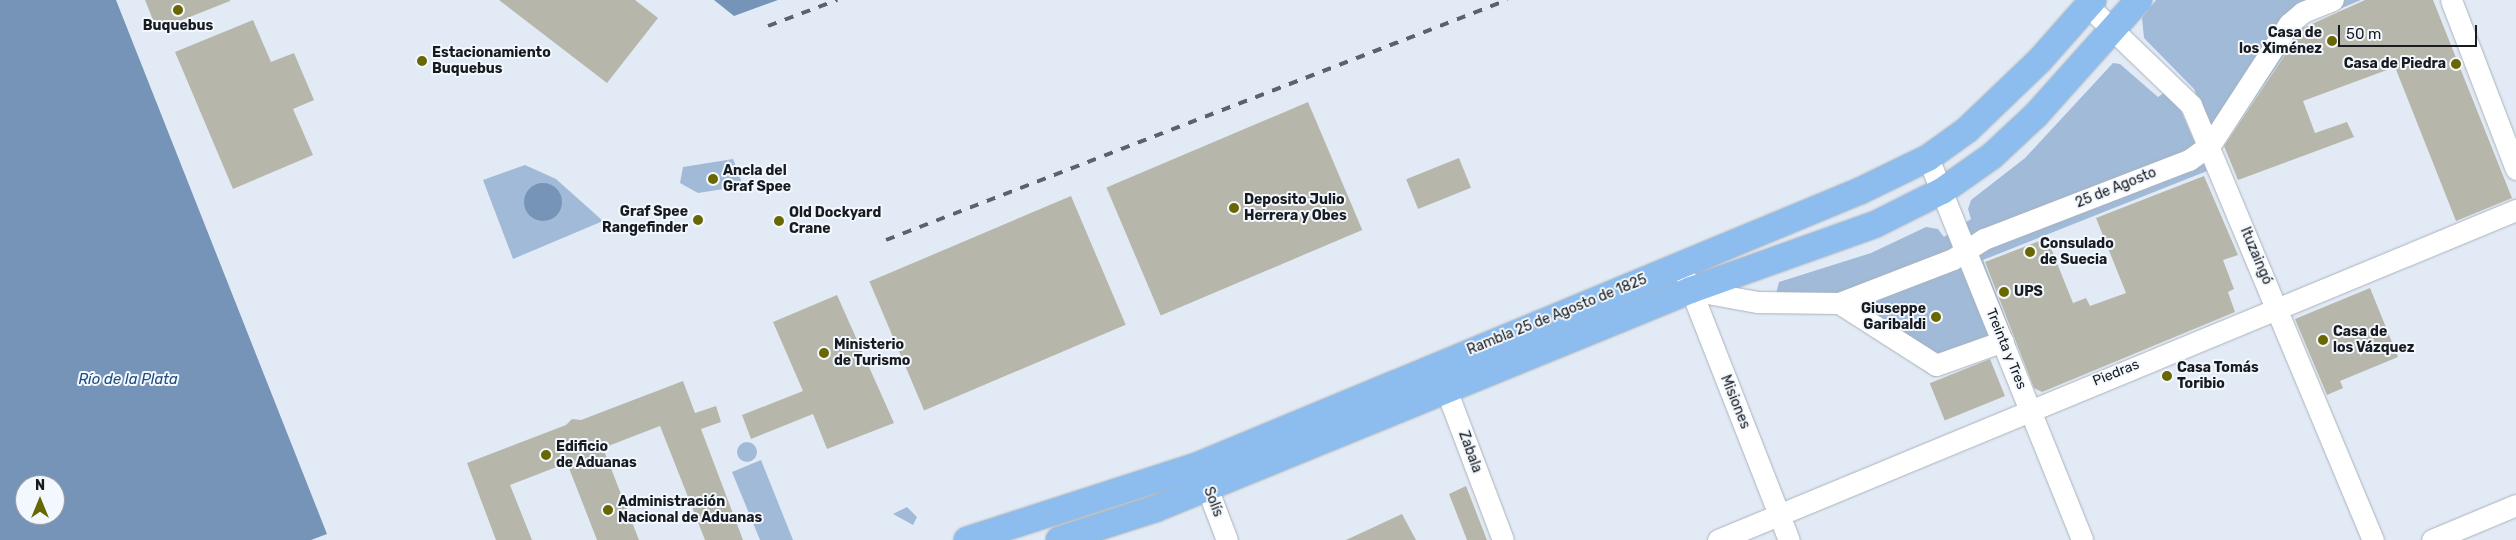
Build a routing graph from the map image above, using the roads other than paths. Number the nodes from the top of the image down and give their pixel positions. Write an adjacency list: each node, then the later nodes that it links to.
1 (2139, 0): 5 (main road, Rambla 25 de Agosto de 1825)
2 (2333, 0): 6 (street, 25 de Agosto)
3 (2451, 0): 8 (street)
4 (2090, 3): 5 (street, Ituzaingó); 7 (main road, Rambla 25 de Agosto de 1825)
5 (2114, 28): 6 (street, Ituzaingó); 9 (main road, Rambla 25 de Agosto de 1825)
6 (2210, 146): 11 (street, 25 de Agosto); 15 (street, Ituzaingó)
7 (1928, 158): 9 (street, Treinta y Tres); 12 (main road, Rambla 25 de Agosto de 1825)
8 (2516, 170)
9 (1942, 192): 11 (street, Treinta y Tres); 13 (main road, Rambla 25 de Agosto de 1825)
10 (2516, 210): 15 (street, Piedras)
11 (1965, 251): 14 (street, 25 de Agosto); 16 (street, Treinta y Tres)
12 (1680, 264): 13 (street, Misiones); 17 (main road, Rambla 25 de Agosto de 1825)
13 (1691, 290): 14 (street, 25 de Agosto); 18 (main road, Rambla 25 de Agosto de 1825); 22 (street, Misiones)
14 (1839, 303): 16 (street)
15 (2277, 307): 19 (street, Piedras); 30 (street, Ituzaingó)
16 (2003, 341): 19 (street, Treinta y Tres)
17 (1437, 364): 18 (street, Zabala); 20 (main road, Rambla 25 de Agosto de 1825)
18 (1447, 392): 20 (main road, Rambla 25 de Agosto de 1825); 26 (street, Zabala)
19 (2030, 409): 22 (street, Piedras); 29 (street, Treinta y Tres)
20 (1203, 476): 23 (main road, Rambla 25 de Agosto de 1825); 24 (main road, Rambla 25 de Agosto de 1825); 25 (street, Solís)
21 (2516, 505): 31 (street)
22 (1780, 514): 27 (street, Piedras); 28 (street, Misiones)
23 (1067, 538)
24 (967, 540)
25 (1227, 540)
26 (1503, 540)
27 (1718, 540)
28 (1789, 540)
29 (2082, 540)
30 (2373, 540)
31 (2432, 540)

